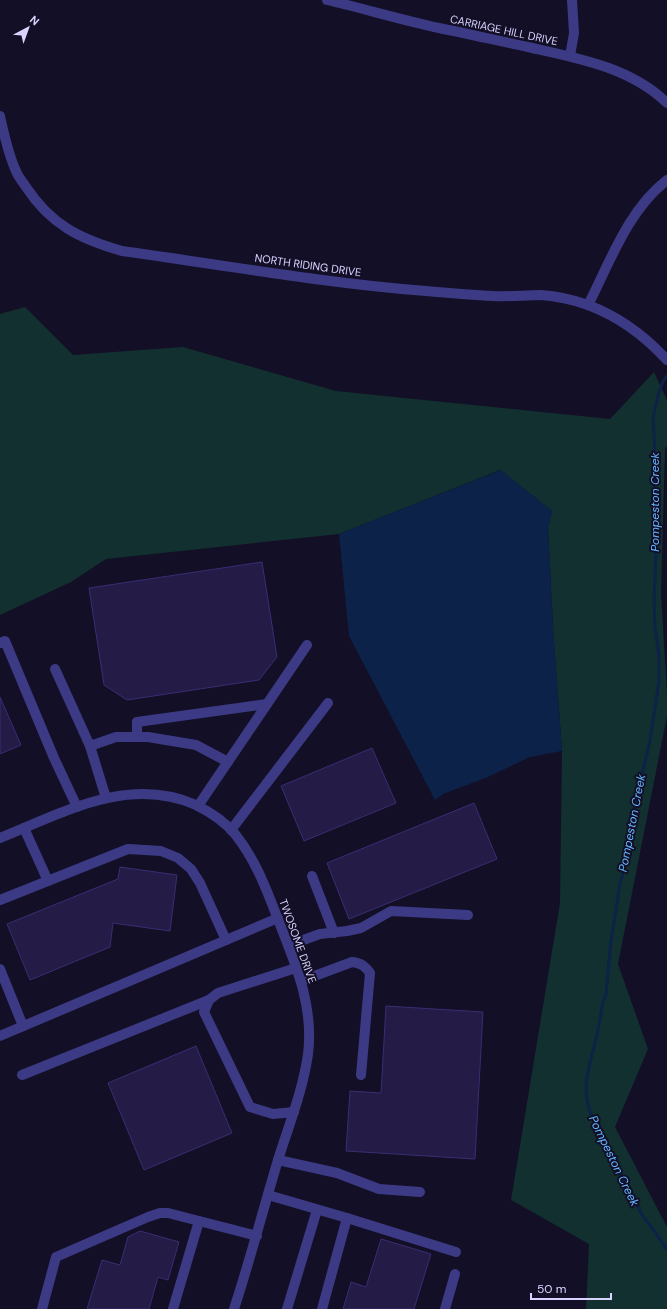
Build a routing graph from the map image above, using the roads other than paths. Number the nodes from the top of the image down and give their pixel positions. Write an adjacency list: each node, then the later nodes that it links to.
1 (327, 0): 3 (street, CARRIAGE HILL DRIVE)
2 (572, 0): 3 (street)
3 (570, 56): 4 (street, CARRIAGE HILL DRIVE)
4 (667, 103)
5 (0, 116): 7 (street, NORTH RIDING DRIVE)
6 (667, 180): 7 (street)
7 (588, 306): 8 (street, NORTH RIDING DRIVE)
8 (667, 360)
9 (0, 643): 19 (street)
10 (307, 644): 13 (street)
11 (55, 669): 15 (street)
12 (328, 703): 21 (street)
13 (267, 704): 14 (street); 16 (street)
14 (137, 737): 15 (street); 16 (street)
15 (90, 746): 17 (street)
16 (228, 762): 18 (street)
17 (106, 798): 18 (street, TWOSOME DRIVE); 19 (street, TWOSOME DRIVE)
18 (198, 806): 21 (street, TWOSOME DRIVE)
19 (77, 807): 20 (street, TWOSOME DRIVE)
20 (24, 828): 22 (street, TWOSOME DRIVE); 24 (street)
21 (231, 830): 27 (street, TWOSOME DRIVE)
22 (0, 838)
23 (312, 876): 28 (street)
24 (48, 881): 25 (street); 29 (street)
25 (0, 900)
26 (468, 915): 28 (street)
27 (278, 918): 29 (street); 30 (street, TWOSOME DRIVE)
28 (334, 933): 30 (street)
29 (226, 940): 35 (street)
30 (289, 947): 31 (street, TWOSOME DRIVE)
31 (296, 968): 33 (street, TWOSOME DRIVE); 34 (street)
32 (0, 969): 35 (street)
33 (301, 981): 38 (street); 39 (street, TWOSOME DRIVE)
34 (209, 1000): 37 (street); 39 (street)
35 (23, 1026): 36 (street)
36 (0, 1036)
37 (22, 1075)
38 (361, 1075)
39 (294, 1112): 40 (street, TWOSOME DRIVE)
40 (278, 1160): 41 (street); 42 (street, TWOSOME DRIVE)
41 (420, 1192)
42 (268, 1195): 43 (street); 46 (street, TWOSOME DRIVE)
43 (317, 1210): 44 (street); 52 (street)
44 (347, 1218): 47 (street); 53 (street)
45 (199, 1221): 46 (street); 49 (street); 50 (street)
46 (256, 1236): 51 (street, TWOSOME DRIVE)
47 (456, 1252)
48 (456, 1274): 54 (street)
49 (42, 1309)
50 (173, 1309)
51 (234, 1309)
52 (287, 1309)
53 (322, 1309)
54 (445, 1309)

